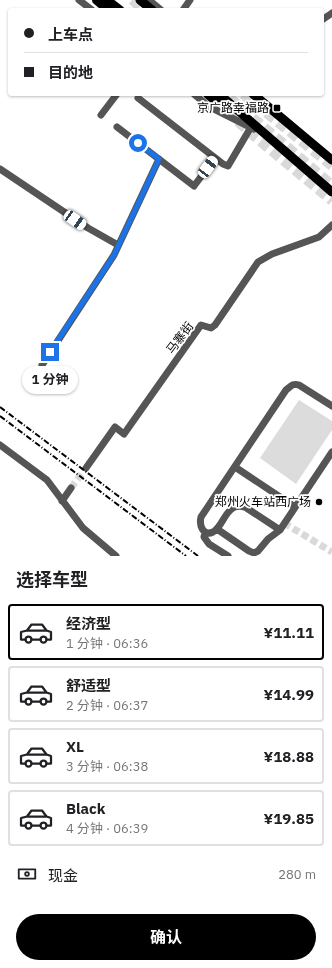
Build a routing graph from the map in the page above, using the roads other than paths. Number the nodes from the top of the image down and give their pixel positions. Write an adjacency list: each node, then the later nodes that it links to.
1 (79, 0): 6 (street)
2 (97, 0): 7 (highway)
3 (107, 0): 8 (main road)
4 (140, 0): 9 (main road)
5 (149, 0): 10 (street)
6 (89, 8)
7 (107, 8)
8 (117, 8)
9 (150, 8)
10 (159, 8)
11 (115, 96): 16 (street)
12 (196, 96): 18 (street)
13 (255, 96): 22 (main road)
14 (138, 98): 20 (street)
15 (218, 98): 19 (main road)
16 (101, 115)
17 (118, 127): 21 (street)
18 (251, 127): 19 (street); 20 (street)
19 (264, 133): 24 (main road)
20 (215, 158): 21 (street)
21 (159, 159): 26 (street)
22 (332, 160)
23 (0, 169): 26 (street)
24 (332, 192)
25 (332, 225): 32 (street, 马寨街)
26 (118, 245): 27 (street)
27 (42, 365)
28 (332, 406): 31 (street)
29 (0, 445): 34 (street)
30 (332, 452): 35 (street)
31 (234, 467): 35 (street); 38 (street)
32 (86, 468)
33 (71, 488): 34 (street)
34 (62, 501): 39 (street)
35 (295, 507): 37 (street)
36 (216, 529): 37 (street); 37 (street); 38 (street)
37 (280, 530)
38 (205, 532): 40 (street)
39 (116, 556)
40 (228, 556)

